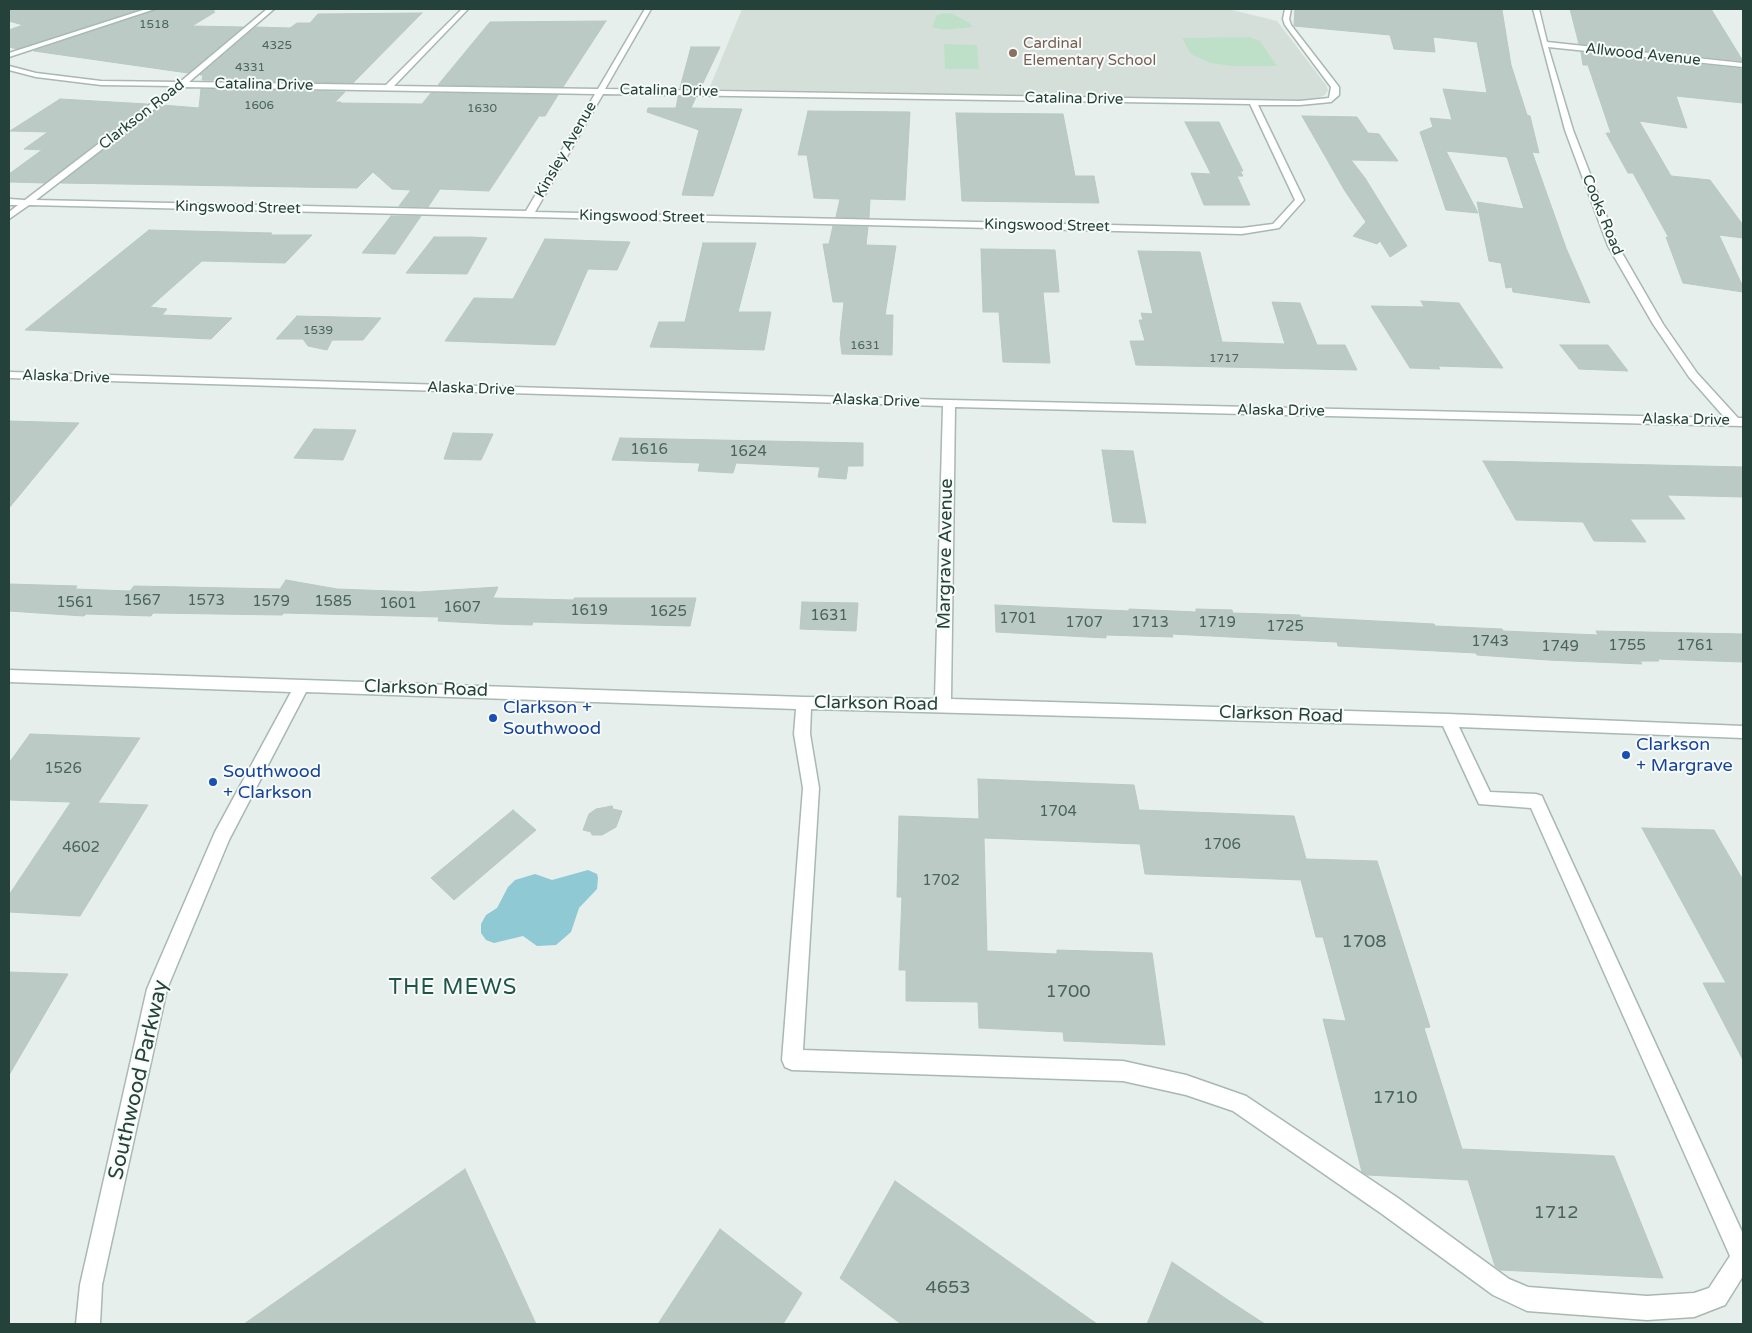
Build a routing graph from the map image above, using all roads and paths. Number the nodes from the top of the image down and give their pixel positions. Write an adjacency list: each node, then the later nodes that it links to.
1 (152, 9): 8 (street)
2 (271, 9): 11 (street, Clarkson Road)
3 (465, 9): 12 (street)
4 (648, 9): 13 (street, Kinsley Avenue)
5 (1288, 9): 14 (street, Catalina Drive)
6 (1536, 9): 7 (street, Cooks Road)
7 (1544, 44): 9 (street, Allwood Avenue); 21 (street, Cooks Road)
8 (9, 55)
9 (1743, 65)
10 (9, 68): 11 (street, Catalina Drive)
11 (182, 84): 12 (street, Catalina Drive); 16 (street, Clarkson Road)
12 (389, 86): 13 (street, Catalina Drive)
13 (601, 90): 14 (street, Catalina Drive); 17 (street, Kinsley Avenue)
14 (1253, 102): 17 (street, Kingswood Street)
15 (9, 202): 16 (street, Kingswood Street)
16 (27, 203): 17 (street, Kingswood Street); 18 (street, Clarkson Road)
17 (530, 214)
18 (9, 216)
19 (9, 375): 20 (street, Alaska Drive)
20 (949, 403): 21 (street, Alaska Drive); 25 (street, Margrave Avenue)
21 (1738, 422)
22 (9, 676): 23 (street, Clarkson Road)
23 (302, 685): 24 (street, Clarkson Road); 29 (street, Southwood Parkway)
24 (804, 703): 25 (street, Clarkson Road); 28 (street)
25 (943, 705): 26 (street, Clarkson Road)
26 (1448, 720): 27 (street, Clarkson Road); 28 (street)
27 (1743, 732)
28 (1743, 1258)
29 (88, 1324)

